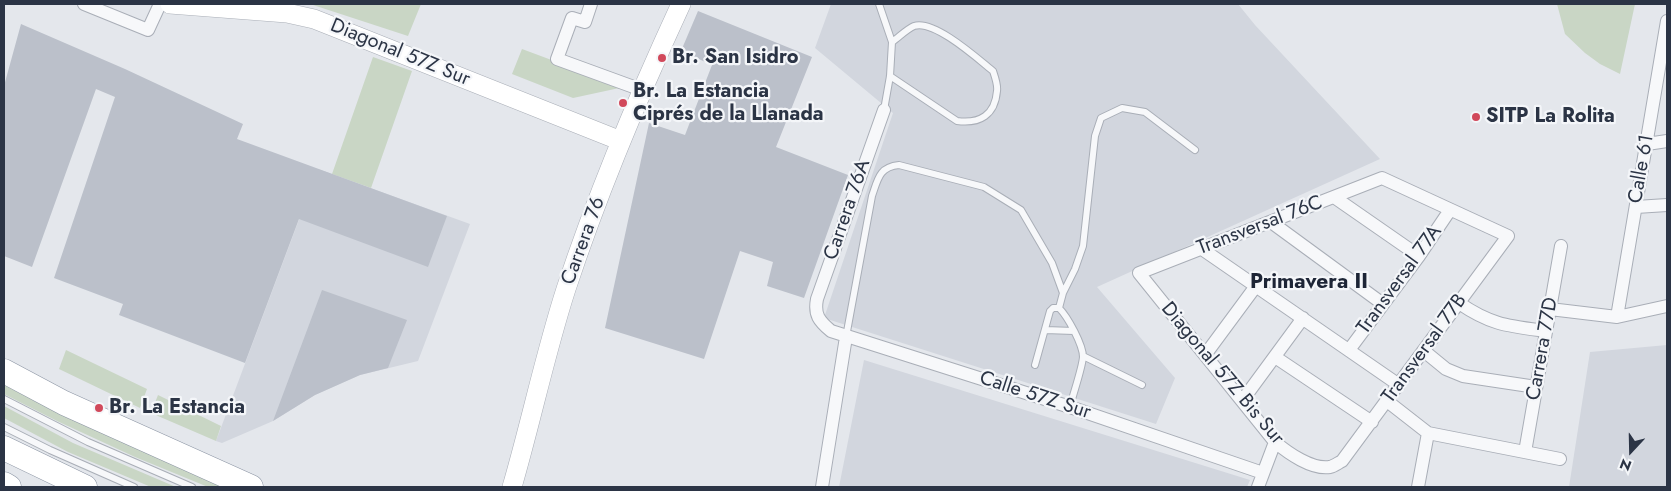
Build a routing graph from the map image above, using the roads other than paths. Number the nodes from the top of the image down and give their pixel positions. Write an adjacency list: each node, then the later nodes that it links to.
1 (84, 4): 2 (street)
2 (160, 4)
3 (170, 4): 13 (street, Diagonal 57Z Sur)
4 (591, 4): 11 (street)
5 (681, 4): 11 (street, Carrera 76)
6 (879, 4): 8 (lane)
7 (1667, 21): 10 (street, Calle 61)
8 (892, 42): 9 (lane); 9 (lane)
9 (890, 76): 12 (lane)
10 (1662, 80): 15 (street, Calle 61)
11 (642, 90): 13 (street, Carrera 76)
12 (884, 110): 33 (street, Carrera 76A)
13 (621, 141): 69 (street, Carrera 76)
14 (1667, 141): 15 (street)
15 (1647, 144): 19 (street, Calle 61)
16 (1195, 150): 27 (lane)
17 (1334, 197): 20 (street, Transversal 76C); 21 (street, Transversal 76C); 24 (street)
18 (1667, 205): 19 (street)
19 (1636, 207): 34 (street, Calle 61)
20 (1450, 210): 24 (street, Transversal 77A); 28 (street, Transversal 77B)
21 (1271, 222): 23 (street, Transversal 76C); 29 (street)
22 (1561, 246): 32 (street, Carrera 77D)
23 (1202, 248): 25 (street, Transversal 76C); 26 (street)
24 (1419, 256): 29 (street, Transversal 77A)
25 (1139, 273): 42 (street, Diagonal 57Z Bis Sur)
26 (1256, 286): 35 (street); 42 (street)
27 (1063, 293): 31 (lane); 39 (lane)
28 (1459, 303): 38 (street); 41 (street, Transversal 77B)
29 (1383, 304): 40 (street, Transversal 77A)
30 (1667, 306): 34 (street)
31 (1059, 308): 36 (lane); 37 (lane)
32 (1550, 309): 34 (street); 38 (street, Carrera 77D)
33 (815, 310): 39 (street, Calle 57Z Sur)
34 (1617, 317)
35 (1303, 318): 40 (street); 44 (street)
36 (1044, 330): 37 (lane); 45 (lane)
37 (1074, 331): 43 (lane)
38 (1546, 331): 49 (street, Carrera 77D)
39 (846, 336): 53 (street, Calle 57Z Sur); 70 (street)
40 (1349, 350): 47 (street)
41 (1424, 351): 47 (street, Transversal 77B); 49 (street)
42 (1205, 355): 51 (street, Diagonal 57Z Bis Sur)
43 (1083, 356): 48 (lane); 53 (lane)
44 (1275, 356): 51 (street); 54 (street)
45 (1035, 364)
46 (4, 370): 68 (highway)
47 (1399, 385): 52 (street, Transversal 77B)
48 (1142, 386)
49 (1536, 387): 59 (street, Carrera 77D)
50 (4, 399): 67 (lane)
51 (1242, 401): 57 (street, Diagonal 57Z Bis Sur)
52 (1387, 401): 54 (street, Transversal 77B); 56 (street)
53 (1070, 407): 62 (street, Calle 57Z Sur)
54 (1372, 422): 61 (street, Transversal 77B)
55 (4, 426): 66 (lane)
56 (1428, 433): 59 (street); 72 (street)
57 (1275, 442): 61 (street, Diagonal 57Z Bis Sur); 62 (street)
58 (4, 448): 65 (highway)
59 (1525, 452): 60 (street)
60 (1560, 459)
61 (1342, 462)
62 (1263, 473): 71 (street)
63 (4, 484): 64 (highway)
64 (10, 487)
65 (85, 487)
66 (134, 487)
67 (192, 487)
68 (251, 487)
69 (512, 487)
70 (822, 487)
71 (1258, 487)
72 (1418, 487)

